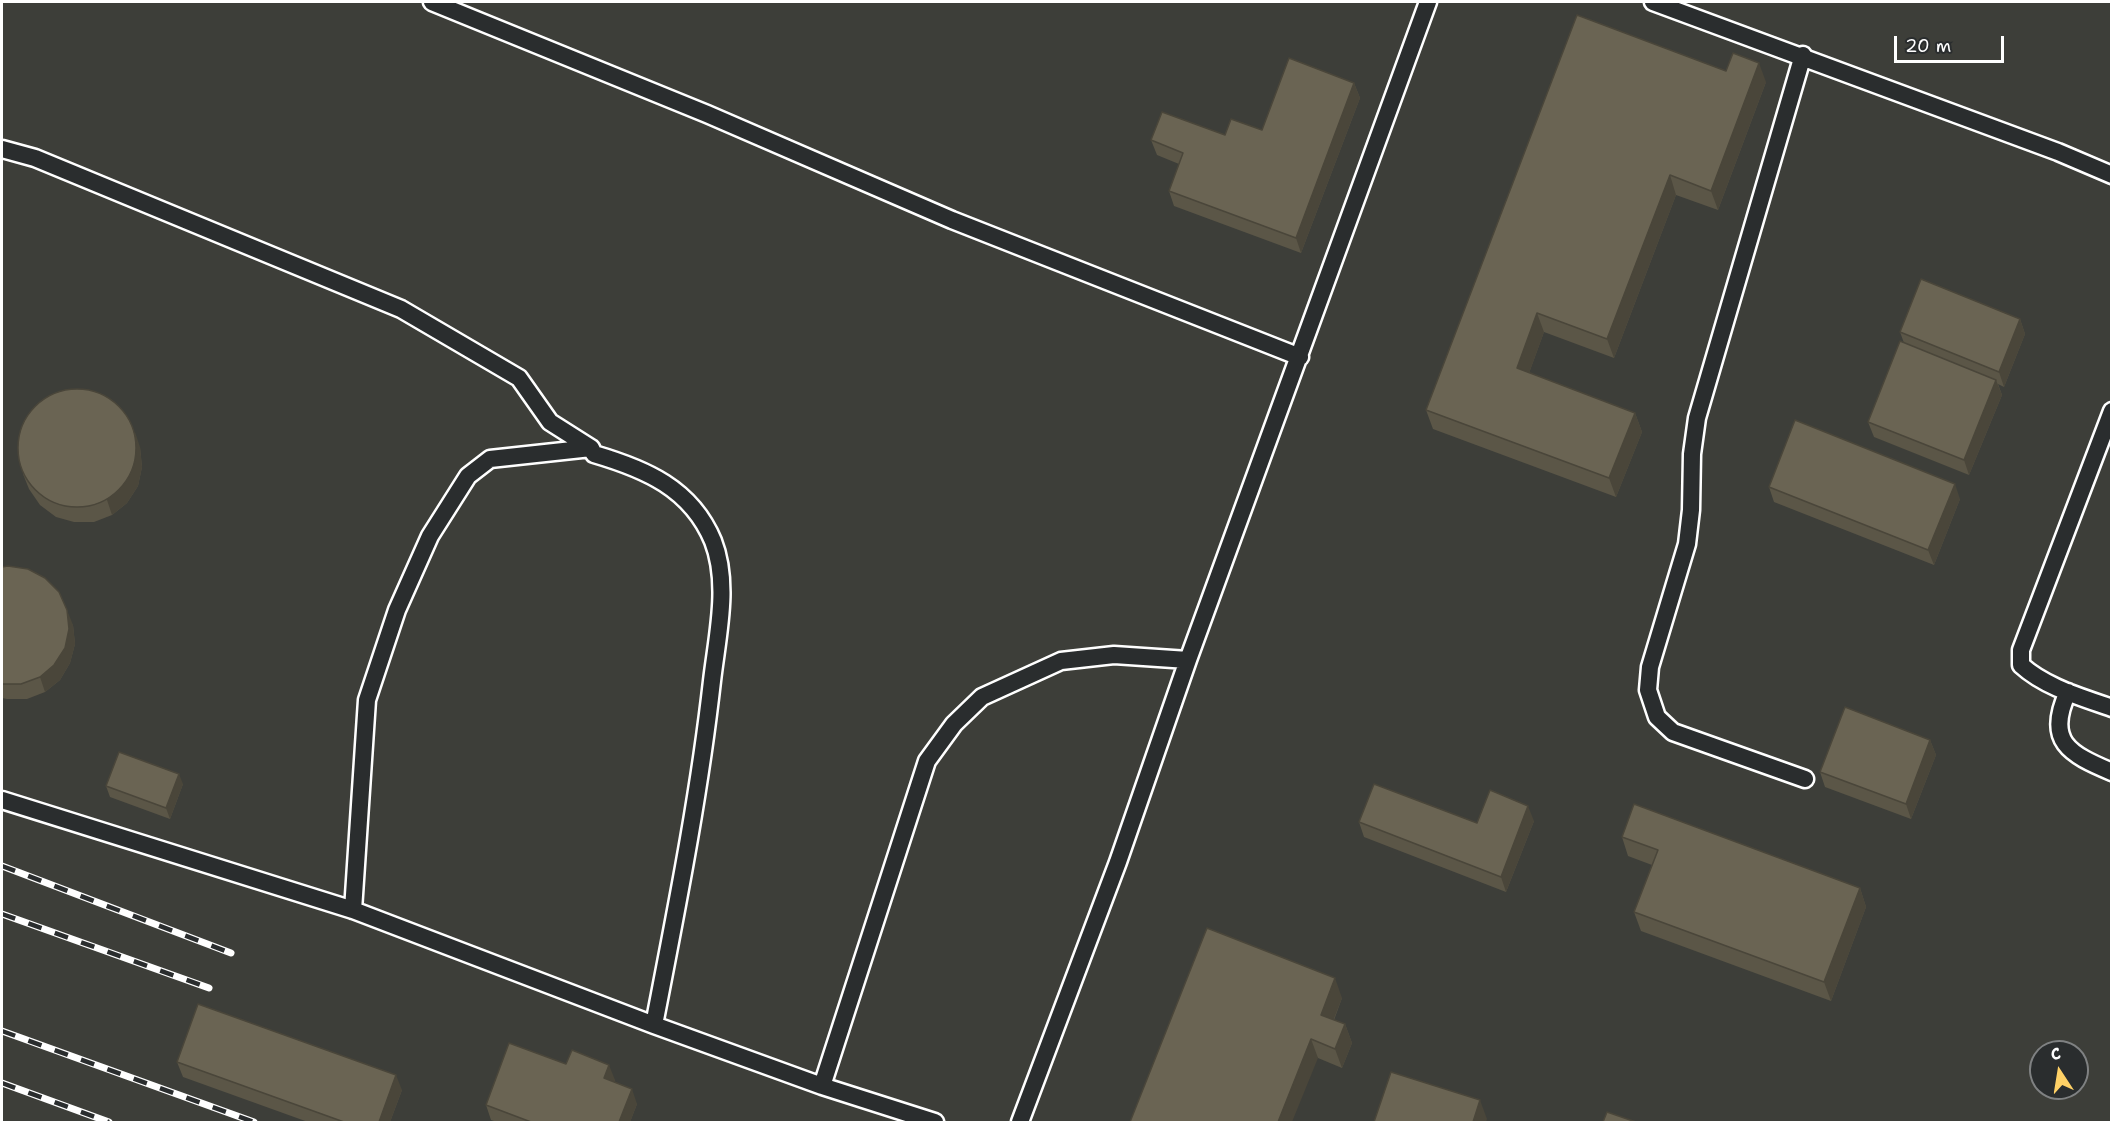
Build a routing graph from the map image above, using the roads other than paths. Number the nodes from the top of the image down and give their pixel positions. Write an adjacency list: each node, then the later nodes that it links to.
1 (432, 2): 7 (lane)
2 (1428, 2): 7 (lane)
3 (1653, 2): 4 (lane)
4 (1803, 55): 6 (lane); 14 (lane)
5 (2, 148): 9 (lane)
6 (2112, 175)
7 (1300, 357): 10 (lane)
8 (2112, 411): 11 (lane)
9 (591, 448): 16 (lane); 17 (lane)
10 (1188, 660): 18 (lane); 20 (lane)
11 (2068, 692): 12 (lane); 13 (lane)
12 (2112, 708)
13 (2112, 772)
14 (1805, 779)
15 (2, 800): 16 (lane)
16 (353, 910): 17 (lane)
17 (654, 1025): 18 (lane)
18 (822, 1086): 19 (lane)
19 (935, 1122)
20 (1020, 1122)

